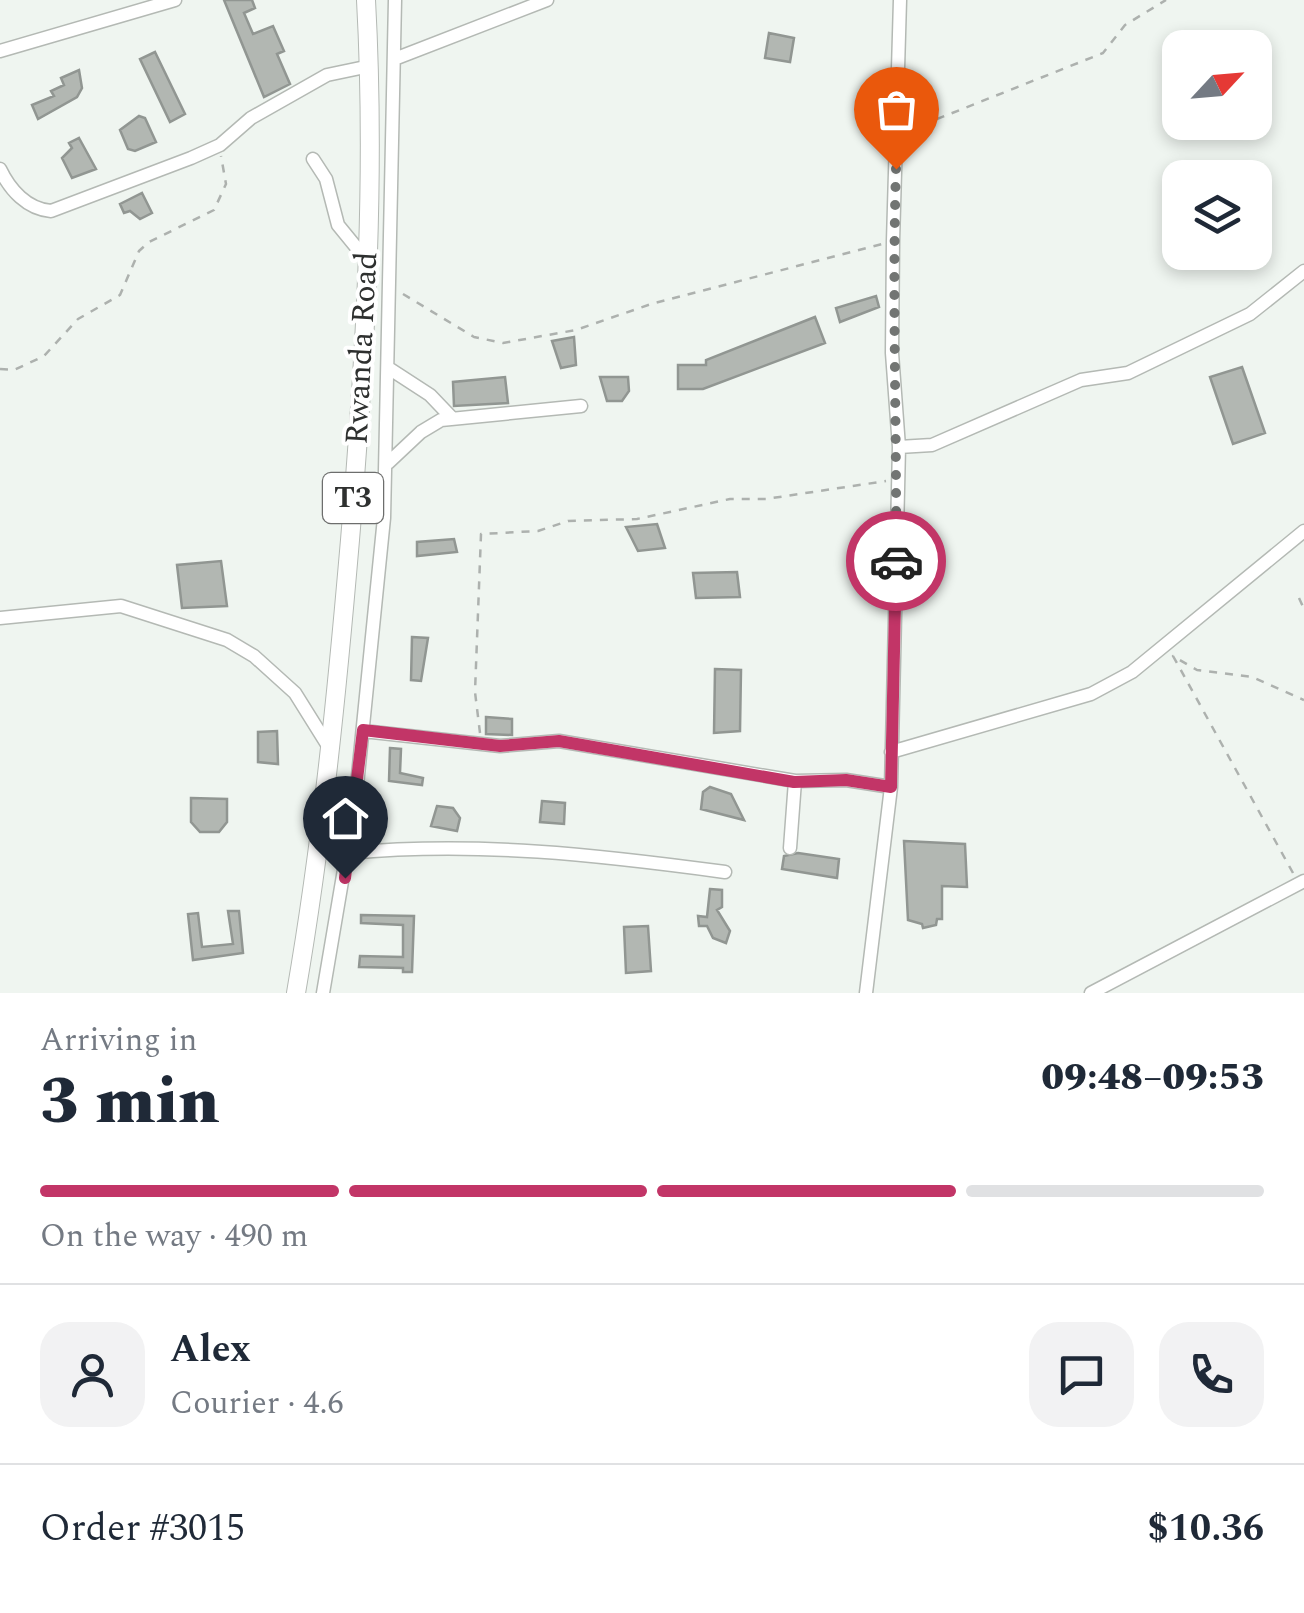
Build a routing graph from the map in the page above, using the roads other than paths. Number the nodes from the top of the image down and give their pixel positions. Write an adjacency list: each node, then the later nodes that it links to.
1 (175, 0): 6 (street)
2 (366, 0): 8 (highway, Rwanda Road / T3)
3 (396, 0): 7 (street)
4 (547, 0): 7 (street)
5 (900, 0): 16 (street)
6 (0, 50)
7 (397, 58): 13 (street)
8 (370, 66): 10 (street); 11 (highway, Rwanda Road / T3)
9 (313, 159): 11 (street)
10 (0, 169)
11 (366, 258): 21 (highway, Rwanda Road / T3)
12 (1304, 271): 16 (street)
13 (390, 369): 15 (street); 17 (street)
14 (581, 406): 15 (street)
15 (452, 418): 17 (street)
16 (898, 447): 22 (street)
17 (388, 463): 20 (street)
18 (1304, 531): 22 (street)
19 (0, 618): 21 (street)
20 (363, 730): 23 (street); 26 (street)
21 (332, 751): 29 (highway, Rwanda Road / T3)
22 (891, 752): 24 (street)
23 (794, 782): 24 (street); 25 (street)
24 (891, 787): 31 (street)
25 (790, 848)
26 (349, 853): 27 (street); 30 (street)
27 (725, 872)
28 (1300, 879): 32 (street)
29 (296, 993)
30 (323, 993)
31 (866, 993)
32 (1091, 993)

